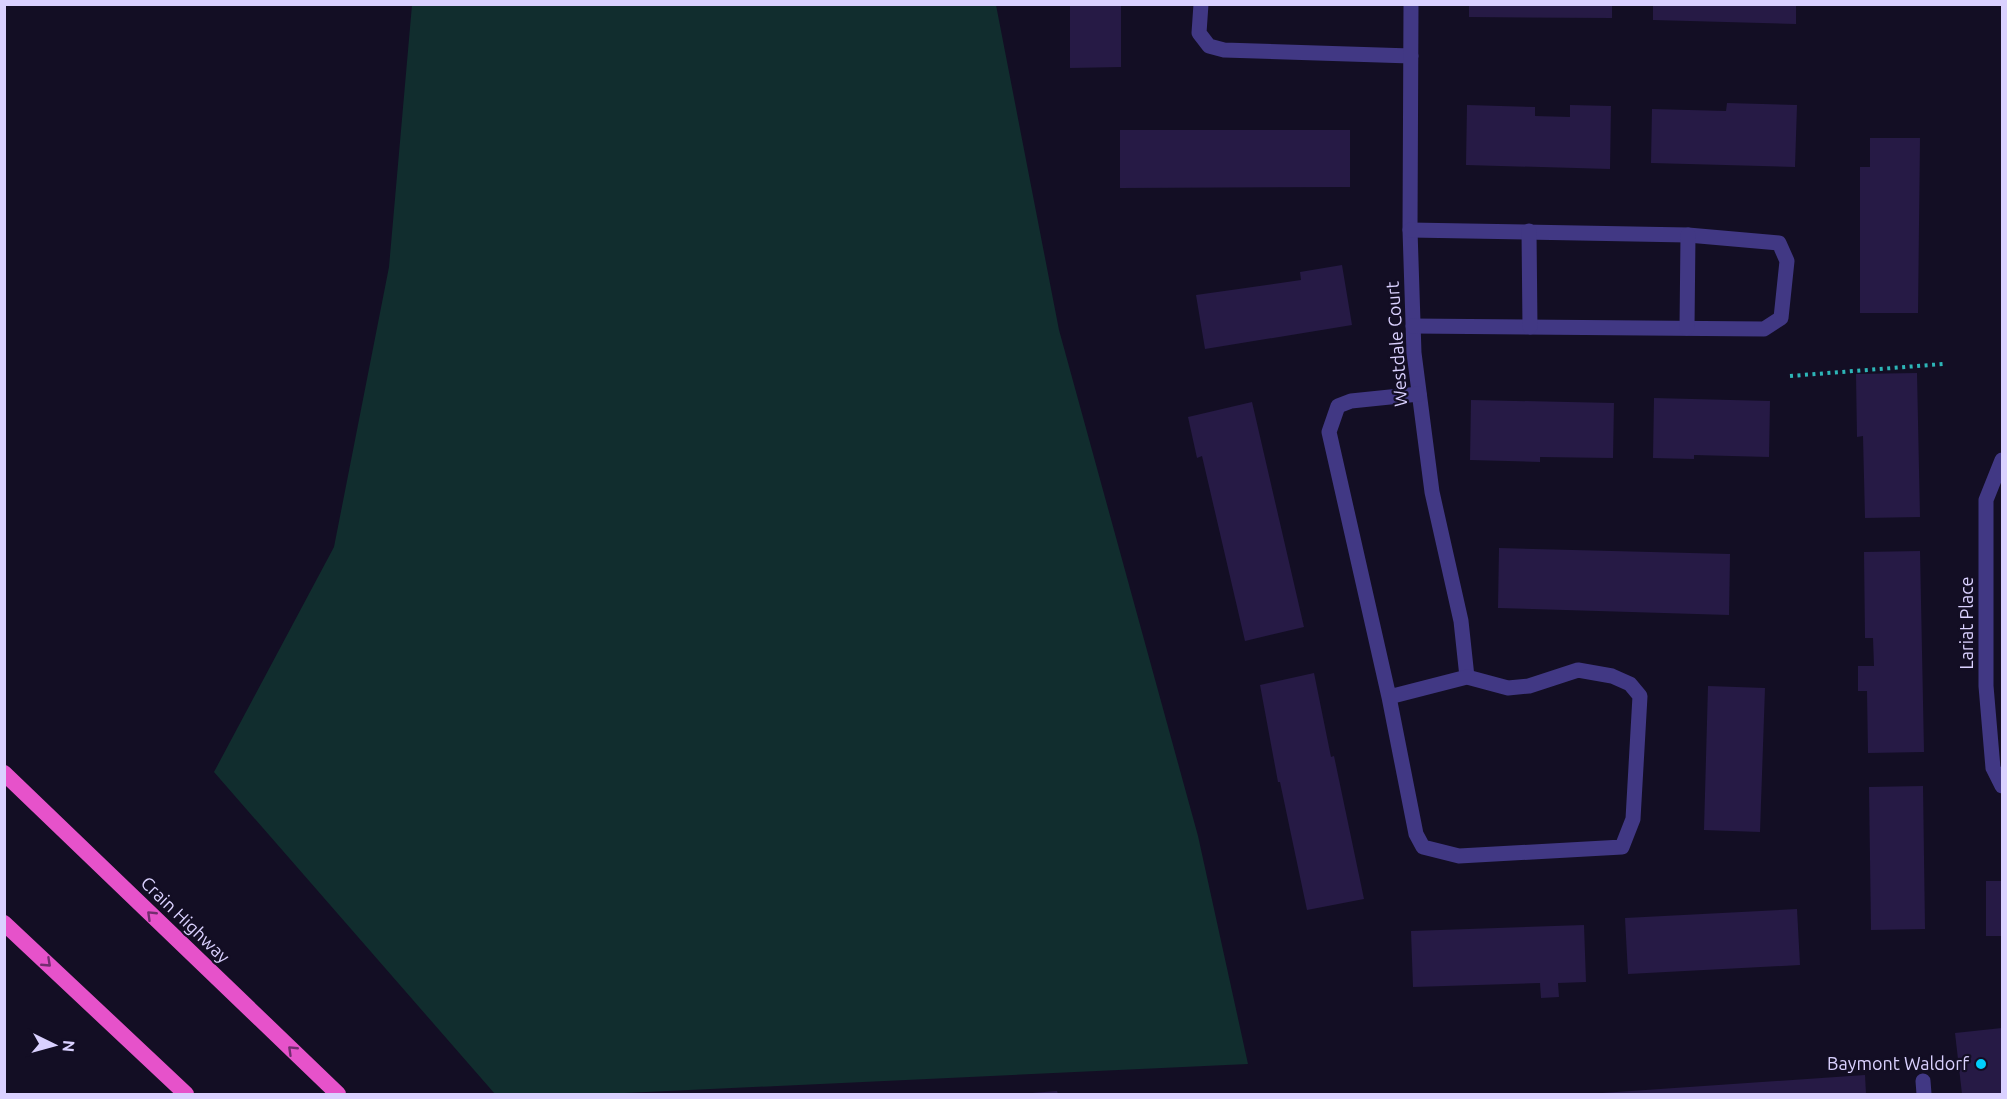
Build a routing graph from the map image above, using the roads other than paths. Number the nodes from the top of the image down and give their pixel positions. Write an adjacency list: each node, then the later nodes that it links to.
1 (1201, 4): 3 (street)
2 (1411, 4): 3 (street, Westdale Court)
3 (1411, 56): 4 (street, Westdale Court)
4 (1410, 230): 5 (street); 7 (street, Westdale Court)
5 (1529, 231): 6 (street); 8 (street)
6 (1688, 235): 9 (street); 9 (street)
7 (1413, 326): 8 (street); 10 (street, Westdale Court)
8 (1530, 327): 9 (street)
9 (1687, 328)
10 (1419, 394): 12 (street, Westdale Court); 13 (street)
11 (2002, 460): 15 (street, Lariat Place)
12 (1467, 677): 13 (street); 13 (street)
13 (1389, 697)
14 (4, 773): 18 (highway, Crain Highway, one-way to 14)
15 (2002, 786)
16 (4, 923): 17 (highway, one-way to 17)
17 (186, 1095)
18 (338, 1095)

